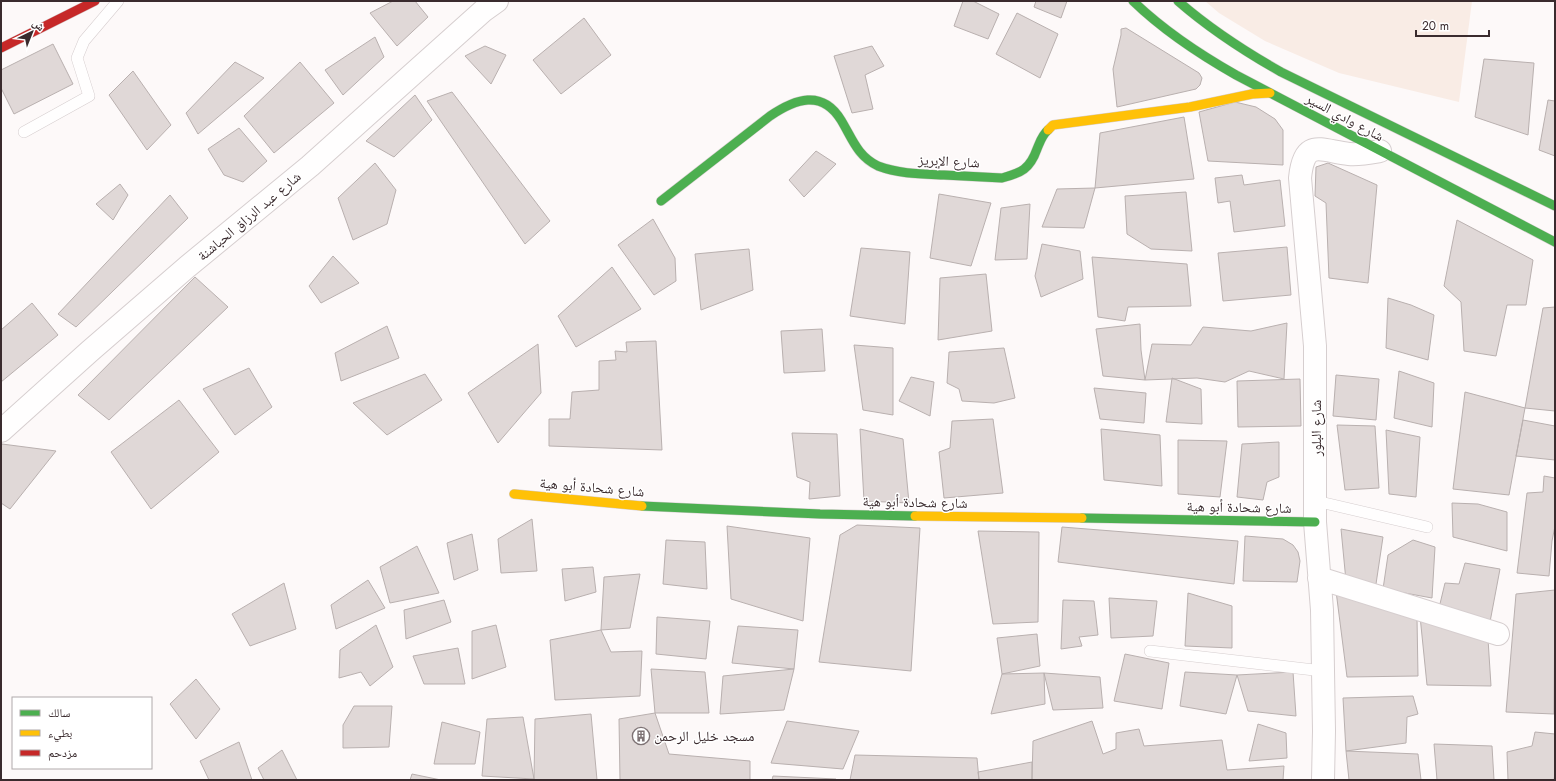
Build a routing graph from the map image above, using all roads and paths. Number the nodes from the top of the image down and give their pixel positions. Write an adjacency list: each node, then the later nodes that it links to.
1 (95, 1): 6 (street)
2 (118, 1): 8 (lane)
3 (497, 1): 13 (street, شارع عبد الرزاق الحباشنة)
4 (1133, 1): 7 (street, شارع وادي السير)
5 (1178, 1): 11 (street, شارع وادي السير)
6 (1, 48)
7 (1270, 93): 9 (street, شارع وادي السير); 10 (street, شارع الإبريز)
8 (24, 132)
9 (1380, 151): 12 (street, شارع وادي السير); 15 (street, شارع البلور)
10 (661, 200)
11 (1555, 206)
12 (1555, 242)
13 (1, 431)
14 (514, 494): 16 (street, شارع شحادة أبو هية)
15 (1316, 501): 16 (street, شارع البلور); 17 (lane)
16 (1315, 522): 18 (street, شارع البلور)
17 (1426, 527)
18 (1319, 578): 19 (street); 21 (street, شارع البلور)
19 (1498, 634)
20 (1150, 651): 21 (lane)
21 (1322, 671): 22 (street, شارع البلور)
22 (1323, 780)

